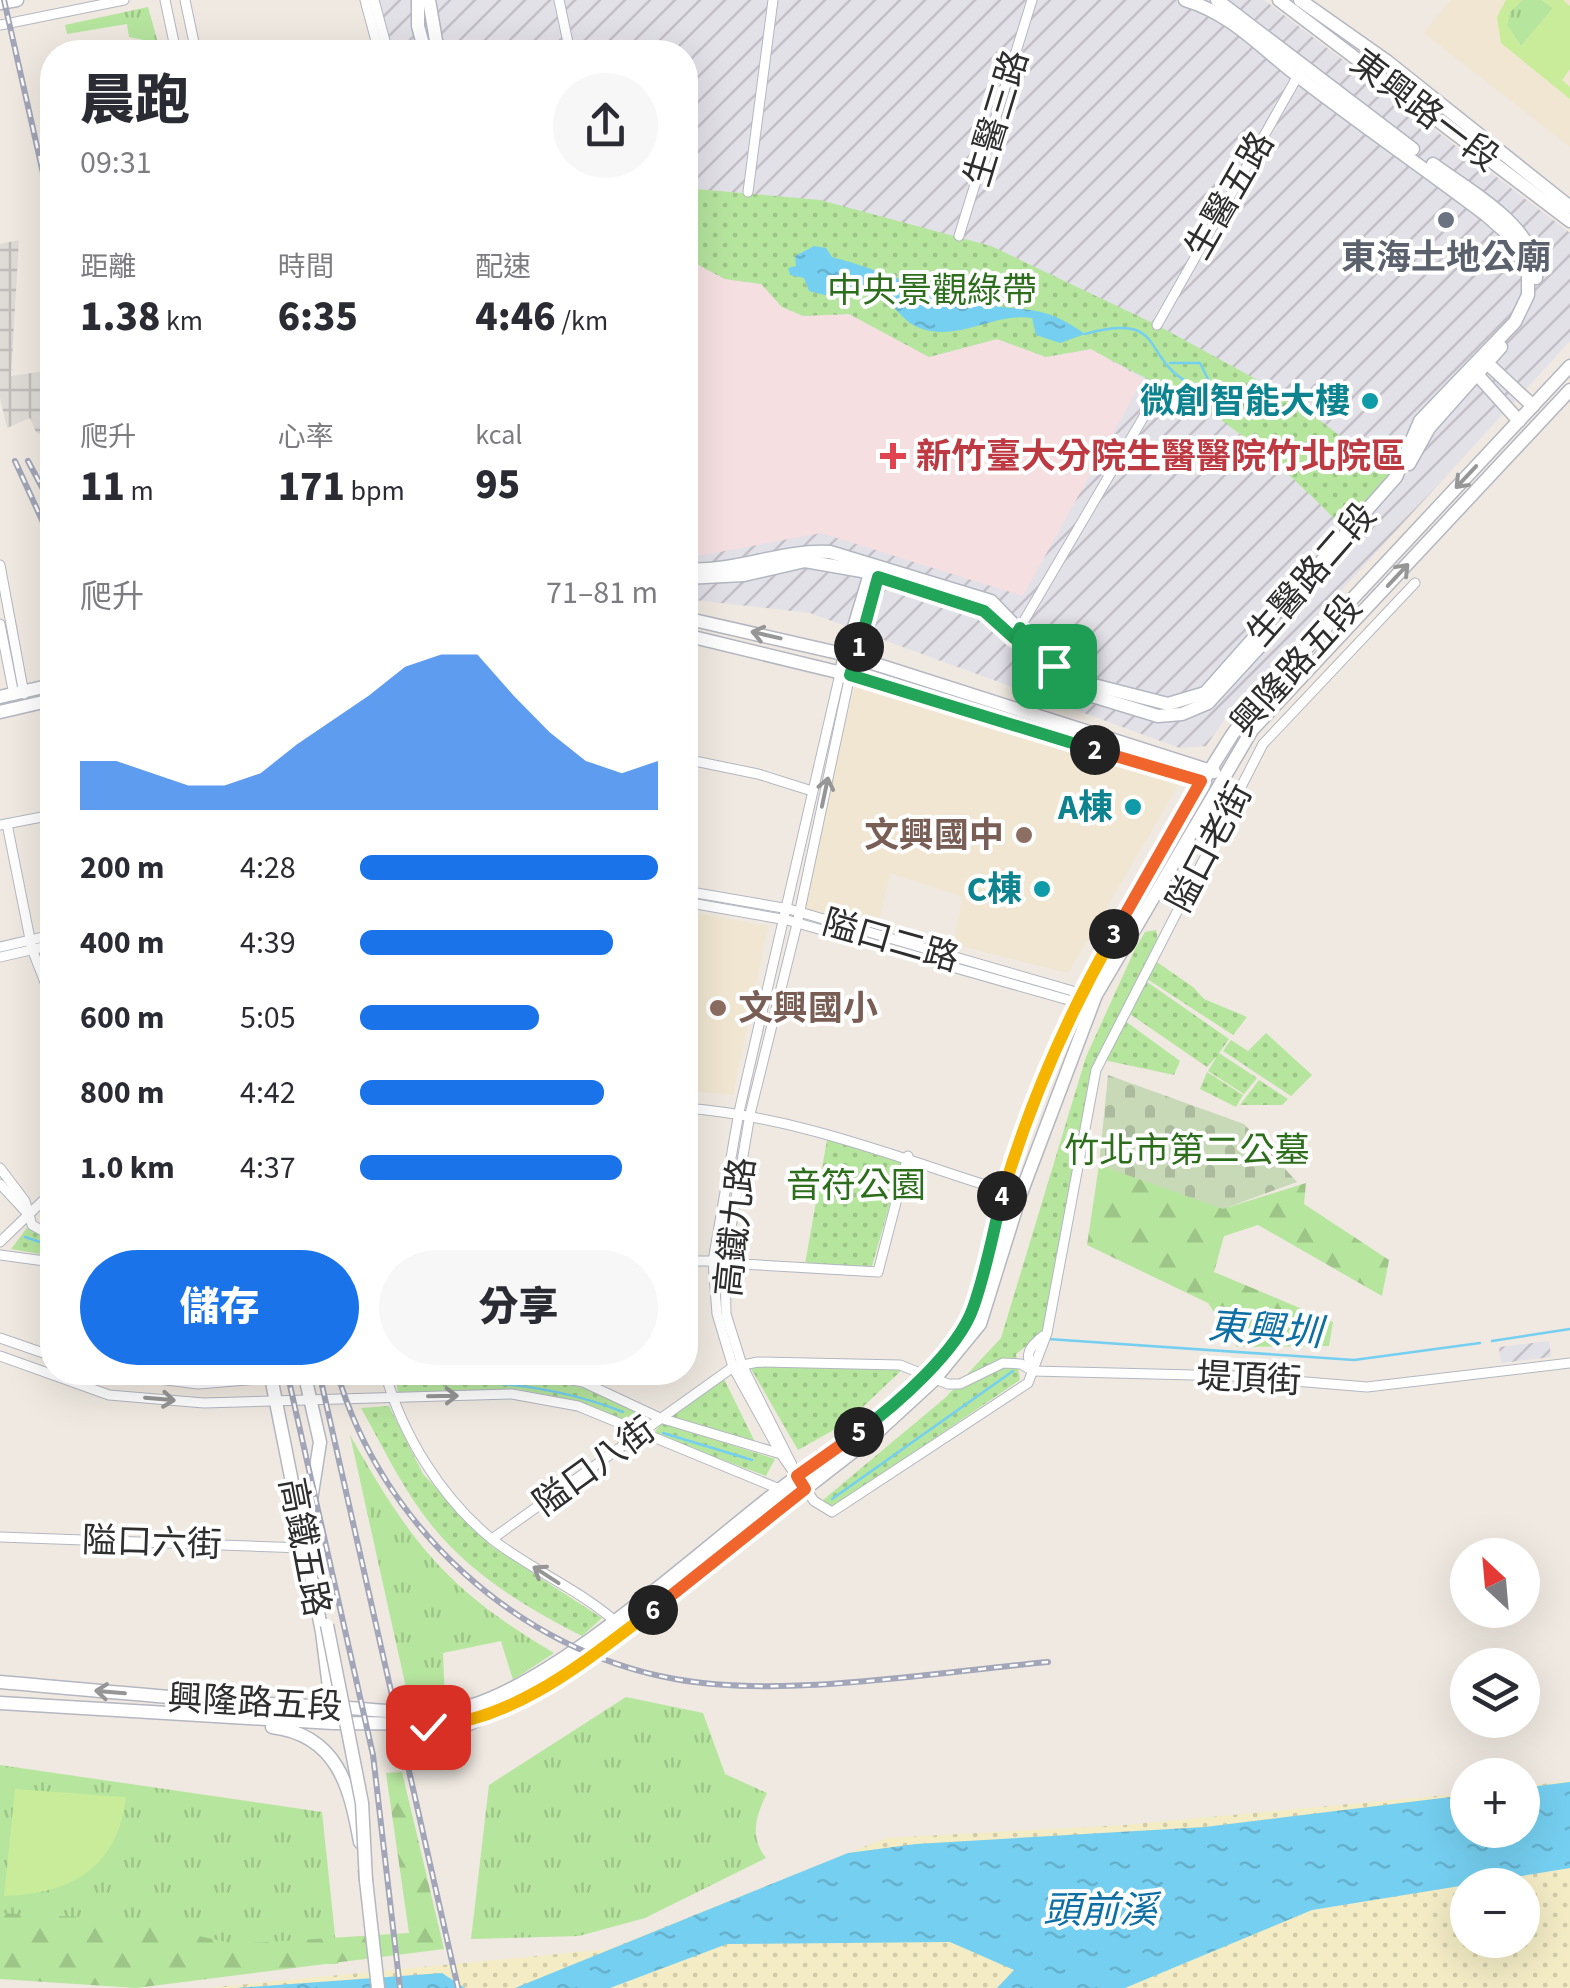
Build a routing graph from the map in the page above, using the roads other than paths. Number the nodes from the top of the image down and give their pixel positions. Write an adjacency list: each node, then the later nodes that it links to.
1 (18, 0): 16 (street)
2 (124, 0): 17 (street)
3 (166, 0): 18 (street)
4 (185, 0): 19 (street)
5 (366, 0): 20 (street)
6 (374, 0): 21 (street)
7 (418, 0): 22 (street)
8 (429, 0): 23 (street)
9 (559, 0): 24 (street)
10 (773, 0): 26 (street)
11 (1032, 0): 29 (street, 生醫三路)
12 (1185, 0): 25 (street, 生醫路二段)
13 (1217, 0): 25 (street, 生醫路二段)
14 (1279, 0): 28 (street, 東興路一段)
15 (1300, 0): 27 (street, 東興路一段)
16 (0, 4)
17 (0, 25)
18 (174, 40)
19 (193, 40)
20 (376, 40)
21 (385, 40)
22 (422, 40)
23 (436, 40)
24 (567, 40)
25 (1301, 71): 30 (street, 生醫五路); 31 (street, 生醫路二段)
26 (748, 192)
27 (1570, 207)
28 (1570, 221)
29 (959, 236)
30 (1156, 325)
31 (1477, 366): 35 (street); 36 (street); 44 (street, 生醫路二段)
32 (1570, 366): 35 (street, 興隆路五段)
33 (1160, 389): 44 (street)
34 (1570, 390): 54 (street, 興隆路五段, one-way to 34)
35 (1533, 406): 36 (street, 興隆路五段)
36 (1518, 421): 52 (street, 興隆路五段, one-way to 52)
37 (0, 565): 49 (street)
38 (698, 568): 39 (street)
39 (876, 570): 40 (street); 44 (street, 生醫路二段); 46 (street, 高鐵九路)
40 (698, 577)
41 (1415, 582): 85 (street, 隘口老街)
42 (698, 621): 46 (street, one-way to 42)
43 (0, 624): 49 (street)
44 (1017, 632)
45 (698, 638): 47 (street)
46 (852, 656): 47 (street, 高鐵九路); 52 (street)
47 (845, 674): 53 (street); 55 (street, 高鐵九路); 60 (street, 高鐵九路, one-way to 47)
48 (40, 690): 49 (street)
49 (16, 699): 50 (street)
50 (0, 712)
51 (698, 762): 55 (street)
52 (1210, 769): 53 (street, 興隆路五段); 54 (street)
53 (1201, 781): 54 (street); 67 (street, 興隆路五段)
54 (1222, 782): 68 (street, 興隆路五段)
55 (812, 791): 60 (street, 高鐵九路)
56 (40, 818): 57 (street)
57 (4, 824): 62 (street)
58 (698, 893): 60 (street, 隘口二路)
59 (698, 904): 60 (street, 隘口二路)
60 (793, 916): 67 (street, 隘口二路); 70 (street, 高鐵九路)
61 (40, 940): 62 (street)
62 (31, 944): 63 (street); 64 (street); 65 (street); 66 (street)
63 (40, 944)
64 (0, 947)
65 (0, 957)
66 (40, 968)
67 (1079, 998): 68 (street, 隘口二路); 74 (street, 興隆路五段)
68 (1094, 1001): 75 (street, 興隆路五段)
69 (698, 1109): 70 (street)
70 (744, 1113): 71 (street); 83 (street, 高鐵九路); 84 (street, 高鐵九路)
71 (908, 1156): 74 (street); 84 (street)
72 (0, 1168): 77 (street)
73 (0, 1184): 77 (street)
74 (1004, 1191): 75 (street); 95 (street, 興隆路五段)
75 (1020, 1196): 95 (street, 興隆路五段)
76 (40, 1202): 77 (street)
77 (27, 1213): 78 (street); 79 (street)
78 (40, 1229)
79 (0, 1242)
80 (0, 1255): 81 (street)
81 (40, 1260)
82 (698, 1260): 83 (street)
83 (712, 1261): 92 (street, 高鐵九路)
84 (724, 1263): 92 (street, 高鐵九路)
85 (1046, 1333): 87 (street); 94 (street, 隘口老街)
86 (0, 1338): 88 (street)
87 (1029, 1348): 90 (street); 94 (street)
88 (40, 1352)
89 (0, 1356): 93 (street, one-way to 93)
90 (1003, 1363): 94 (street, 堤頂街); 95 (street)
91 (1570, 1363): 94 (street, 堤頂街)
92 (737, 1366): 95 (street); 104 (street, 隘口八街); 106 (street, 高鐵九路); 107 (street, 高鐵九路)
93 (40, 1370)
94 (1033, 1371): 107 (street, 隘口老街)
95 (930, 1376): 107 (street, 興隆路五段)
96 (81, 1385): 103 (street, one-way to 103)
97 (273, 1385): 103 (street, 高鐵五路)
98 (307, 1385): 102 (street, 高鐵五路)
99 (388, 1385): 101 (street)
100 (590, 1385): 104 (street)
101 (392, 1397): 102 (street); 105 (street, one-way to 105); 110 (street)
102 (311, 1399): 103 (street); 111 (street, 高鐵五路)
103 (276, 1401): 111 (street, 高鐵五路)
104 (660, 1418): 105 (street, 隘口八街); 106 (street)
105 (640, 1434): 108 (street); 110 (street, 隘口八街)
106 (781, 1454): 107 (street, 高鐵九路)
107 (807, 1491): 108 (street, 興隆路五段)
108 (785, 1494): 112 (street, 興隆路五段); 113 (street, 興隆路五段)
109 (0, 1536): 111 (street, 隘口六街)
110 (492, 1539): 112 (street, one-way to 110)
111 (308, 1551): 116 (street, 高鐵五路); 118 (street, bridge)
112 (613, 1619): 113 (street); 116 (street, 興隆路五段)
113 (624, 1632): 117 (street, 興隆路五段)
114 (0, 1682): 116 (street, 興隆路五段, one-way to 114)
115 (0, 1704): 117 (street, 興隆路五段); 118 (street, bridge)
116 (331, 1707): 117 (street, 高鐵五路)
117 (333, 1723)
118 (366, 1881): 119 (street)
119 (378, 1988)

